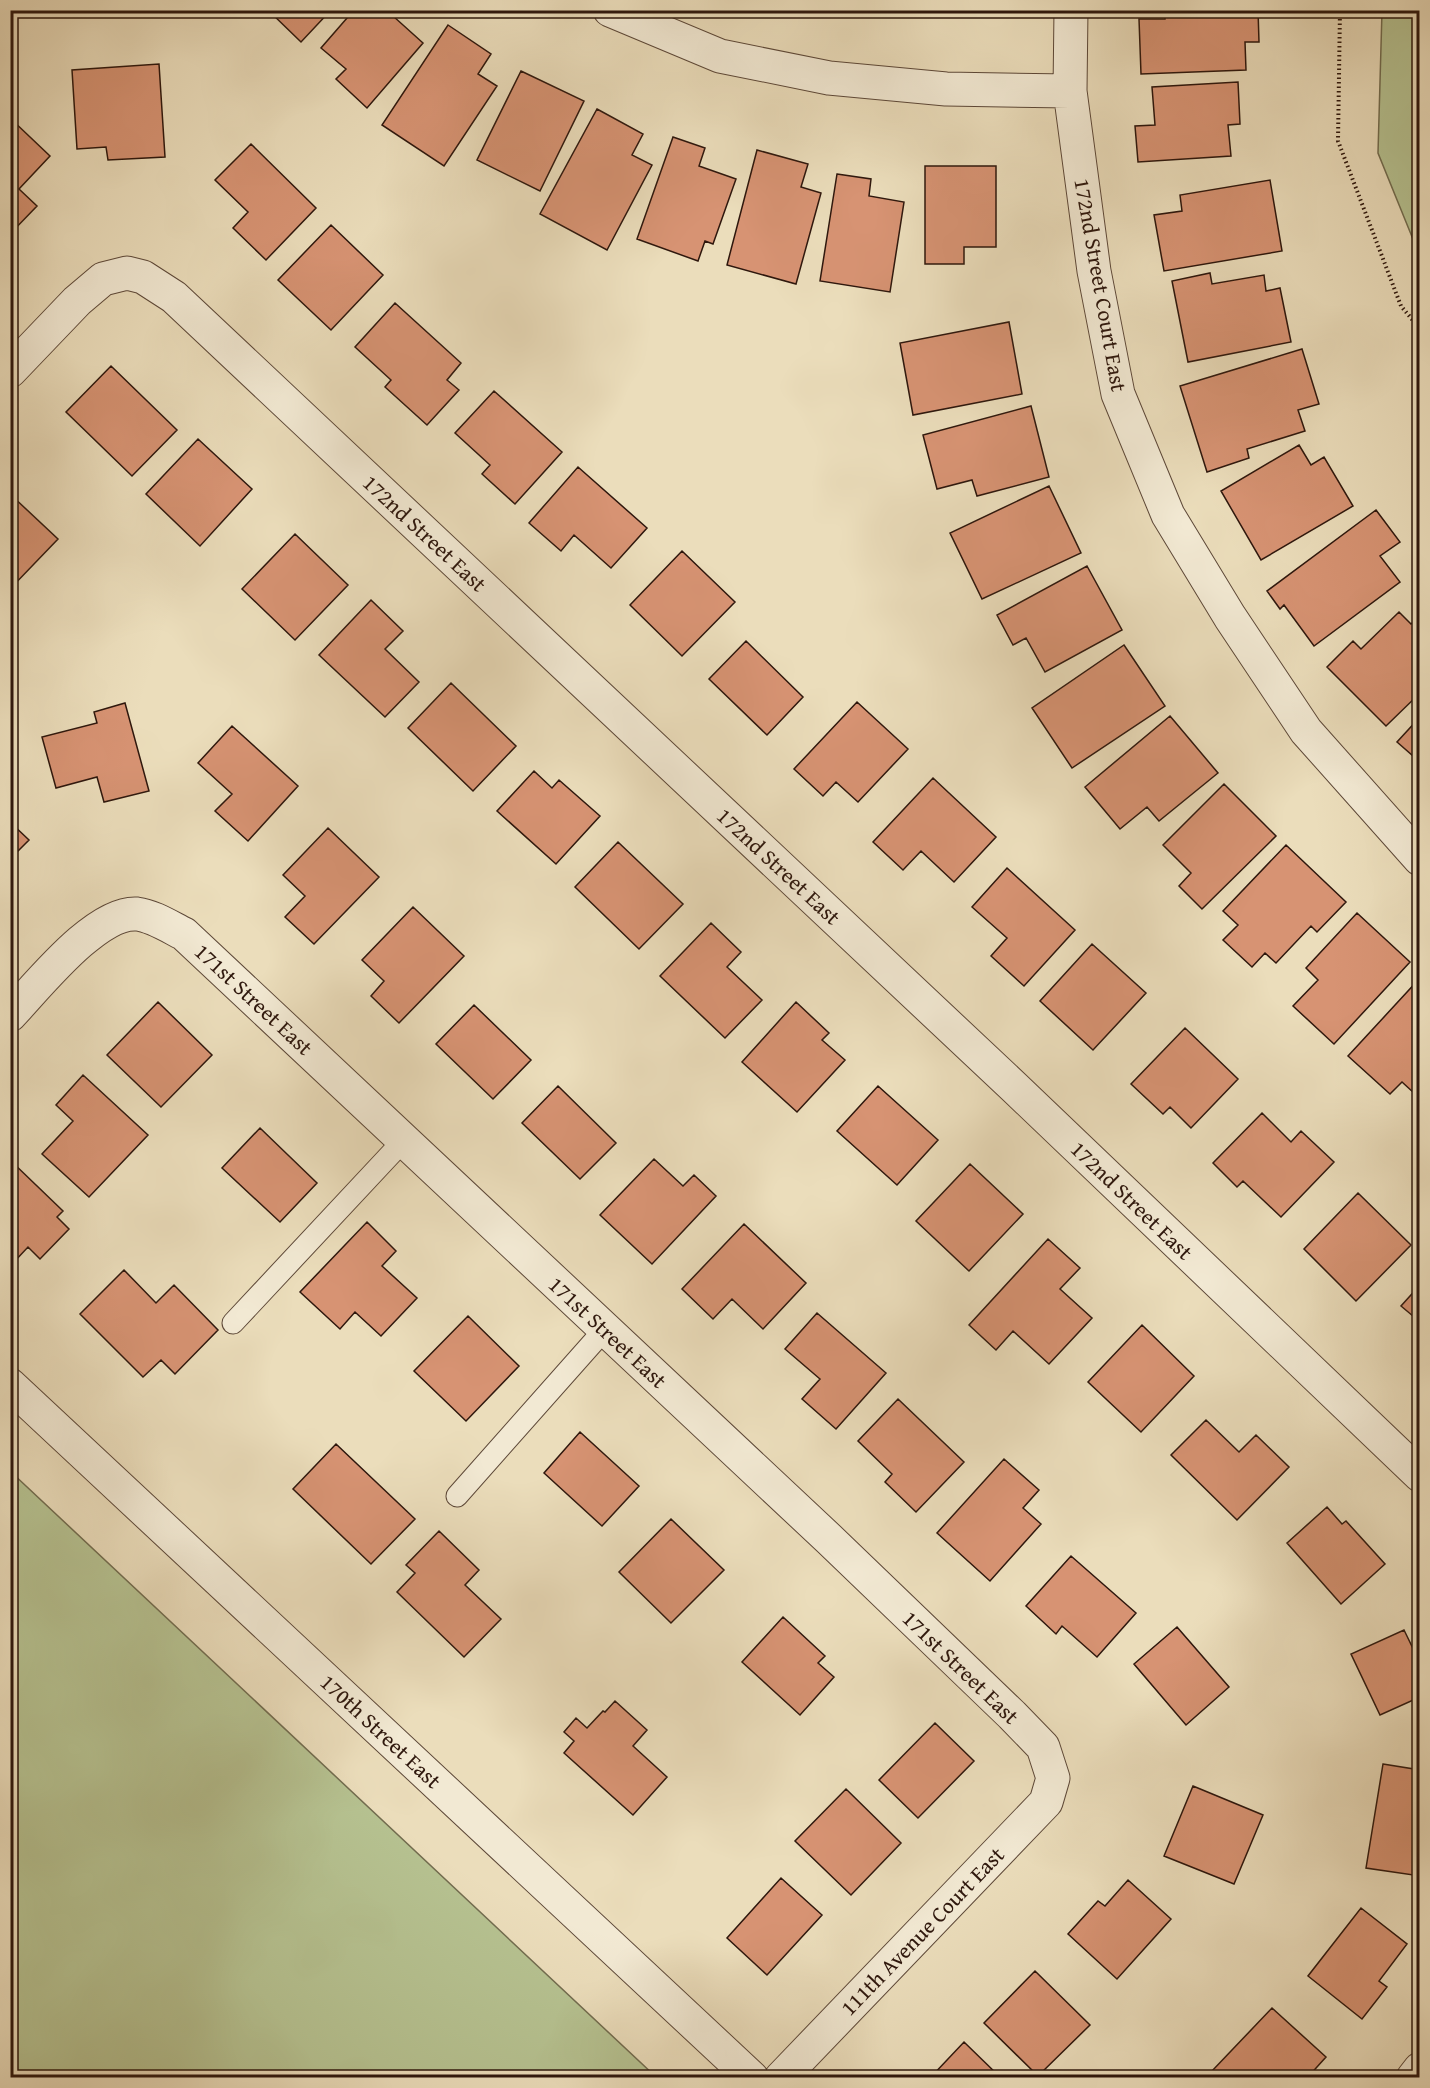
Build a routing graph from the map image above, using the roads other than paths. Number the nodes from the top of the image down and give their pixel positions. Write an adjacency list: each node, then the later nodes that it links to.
1 (610, 10): 3 (street)
2 (1071, 10): 4 (street, 172nd Street Court East)
3 (644, 17): 4 (street)
4 (1070, 91): 6 (street, 172nd Street Court East)
5 (10, 371): 12 (street, 172nd Street East)
6 (1419, 859)
7 (10, 1015): 8 (street, 171st Street East)
8 (404, 1140): 9 (lane); 10 (street, 171st Street East)
9 (233, 1323)
10 (605, 1329): 13 (lane); 14 (street, 171st Street East)
11 (10, 1385): 16 (street, 170th Street East)
12 (1419, 1474)
13 (457, 1496)
14 (1053, 1778): 17 (street, 111th Avenue Court East)
15 (1419, 2069): 18 (street)
16 (752, 2078)
17 (781, 2078)
18 (1413, 2078)

